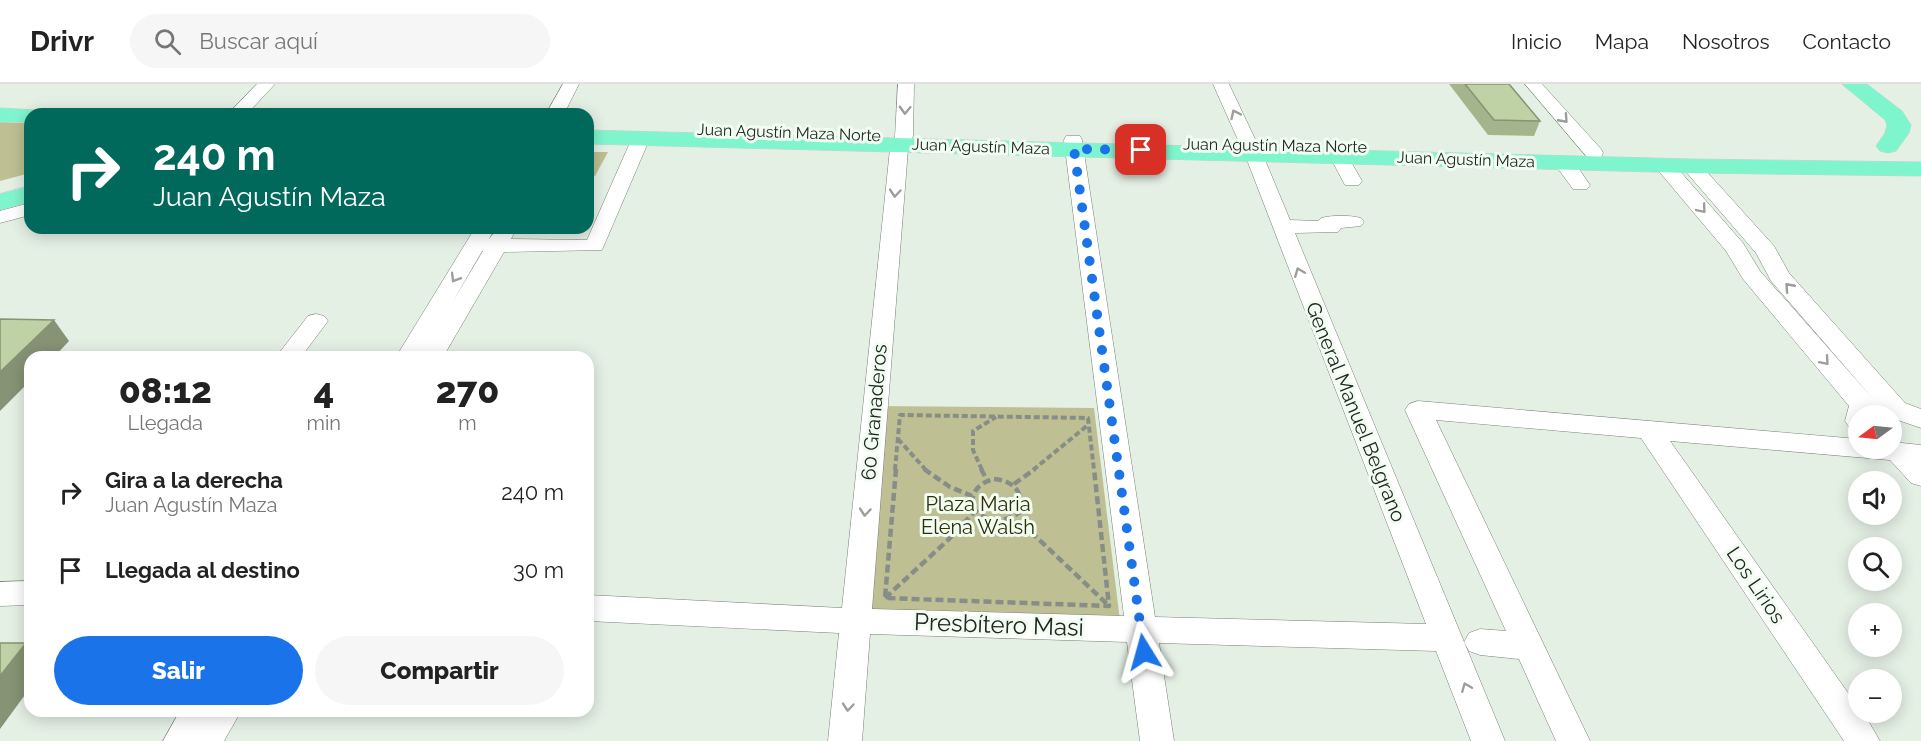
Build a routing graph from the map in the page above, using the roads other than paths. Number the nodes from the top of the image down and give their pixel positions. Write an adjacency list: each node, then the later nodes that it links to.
1 (267, 84): 9 (street)
2 (571, 84): 10 (street)
3 (586, 84): 11 (street)
4 (906, 84): 19 (street, 60 Granaderos, one-way to 19)
5 (1221, 84): 22 (street, General Manuel Belgrano, one-way to 5)
6 (1533, 84): 23 (street, one-way to 23)
7 (1853, 84): 20 (main road)
8 (1869, 84): 14 (main road)
9 (243, 108)
10 (558, 108)
11 (573, 108)
12 (0, 115): 13 (main road)
13 (24, 116)
14 (1921, 119)
15 (594, 127): 19 (main road, Juan Agustín Maza Norte)
16 (594, 137): 17 (main road, Juan Agustín Maza)
17 (641, 138): 19 (main road, Juan Agustín Maza); 39 (street)
18 (1921, 139): 20 (main road, Juan Agustín Maza Norte)
19 (902, 140): 21 (main road, Juan Agustín Maza); 55 (street, 60 Granaderos, one-way to 55)
20 (1889, 143): 23 (main road, Juan Agustín Maza Norte); 28 (main road)
21 (1074, 145): 22 (main road, Juan Agustín Maza); 56 (street)
22 (1251, 149): 23 (main road, Juan Agustín Maza Norte); 24 (main road, Juan Agustín Maza); 38 (street, General Manuel Belgrano)
23 (1594, 153)
24 (1338, 155): 25 (main road, Juan Agustín Maza); 29 (street)
25 (1562, 162): 26 (main road, Juan Agustín Maza); 31 (street)
26 (1664, 165): 27 (main road, Juan Agustín Maza); 44 (street, one-way to 44)
27 (1691, 166): 28 (main road, Juan Agustín Maza); 45 (street, one-way to 27)
28 (1921, 168)
29 (1352, 181)
30 (24, 183): 32 (main road)
31 (1580, 185)
32 (0, 189)
33 (24, 196): 34 (main road)
34 (0, 202)
35 (24, 211): 36 (street)
36 (0, 217)
37 (1354, 222): 38 (street)
38 (1281, 226): 57 (street, General Manuel Belgrano, one-way to 38)
39 (491, 237): 42 (street, one-way to 42); 43 (street)
40 (316, 321): 41 (street)
41 (293, 351)
42 (412, 351)
43 (434, 351)
44 (1855, 405)
45 (1893, 405)
46 (1902, 412): 47 (street)
47 (1921, 419)
48 (1649, 430): 49 (street); 59 (street); 68 (street, Los Lirios)
49 (1848, 447)
50 (1896, 459): 51 (street)
51 (1921, 477)
52 (24, 593): 53 (street)
53 (0, 594)
54 (594, 608): 55 (street, Presbítero Masi)
55 (856, 621): 56 (street, Presbítero Masi); 64 (street, 60 Granaderos, one-way to 64)
56 (1141, 630): 57 (street, Presbítero Masi); 65 (street)
57 (1446, 638): 66 (street, General Manuel Belgrano, one-way to 57)
58 (1480, 642): 59 (street)
59 (1529, 647): 67 (street)
60 (194, 717): 62 (street)
61 (220, 717): 63 (street)
62 (180, 741)
63 (206, 741)
64 (845, 741)
65 (1157, 741)
66 (1488, 741)
67 (1573, 741)
68 (1863, 741)

